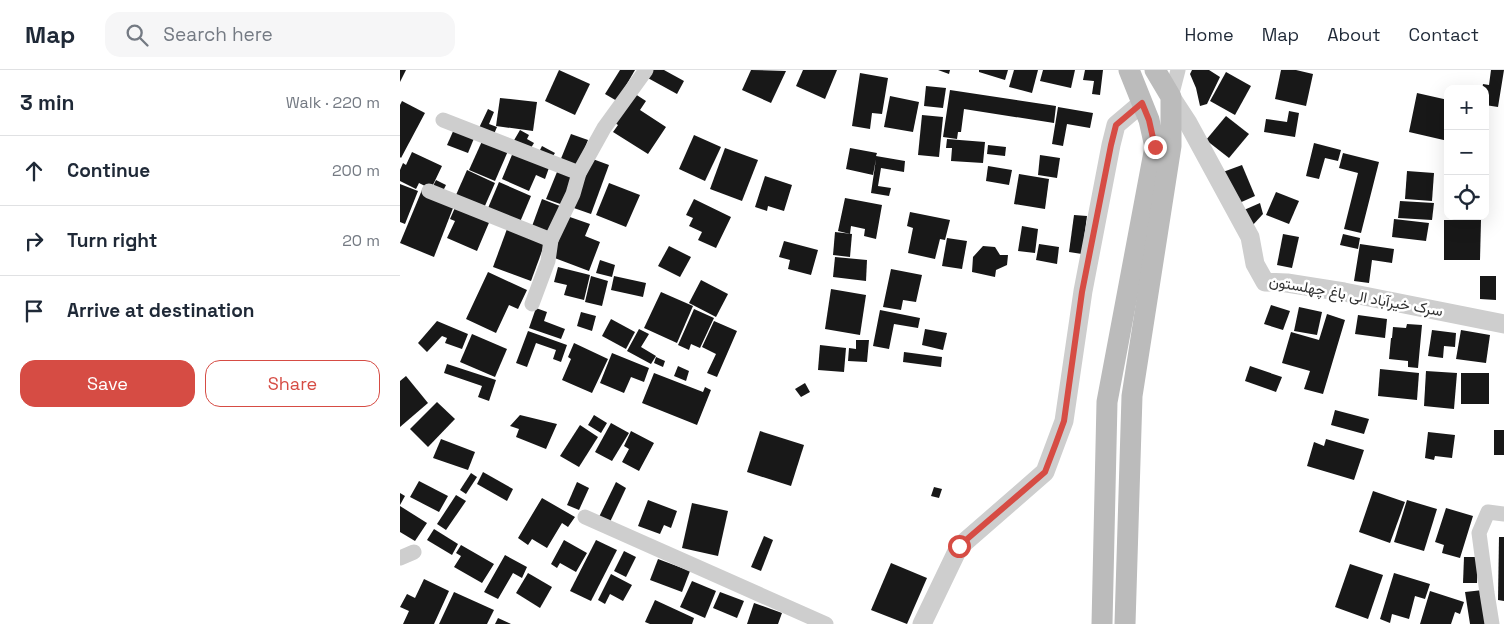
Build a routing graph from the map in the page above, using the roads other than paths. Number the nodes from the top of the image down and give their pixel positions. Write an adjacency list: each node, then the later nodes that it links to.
1 (646, 70): 8 (street)
2 (1128, 70): 6 (main road)
3 (1155, 70): 5 (main road, سرک خیرآباد الی باغ چهلستون)
4 (1178, 70): 5 (street)
5 (1171, 97): 13 (street, سرک خیرآباد الی باغ چهلستون); 19 (main road)
6 (1142, 103): 17 (street); 18 (main road)
7 (443, 120): 8 (street)
8 (580, 173): 10 (street)
9 (429, 190): 10 (street)
10 (551, 240): 11 (street)
11 (532, 304)
12 (1504, 317): 13 (street)
13 (1504, 324)
14 (1504, 514): 20 (street)
15 (585, 517): 16 (street)
16 (826, 624)
17 (922, 624)
18 (1102, 624)
19 (1125, 624)
20 (1492, 624)

